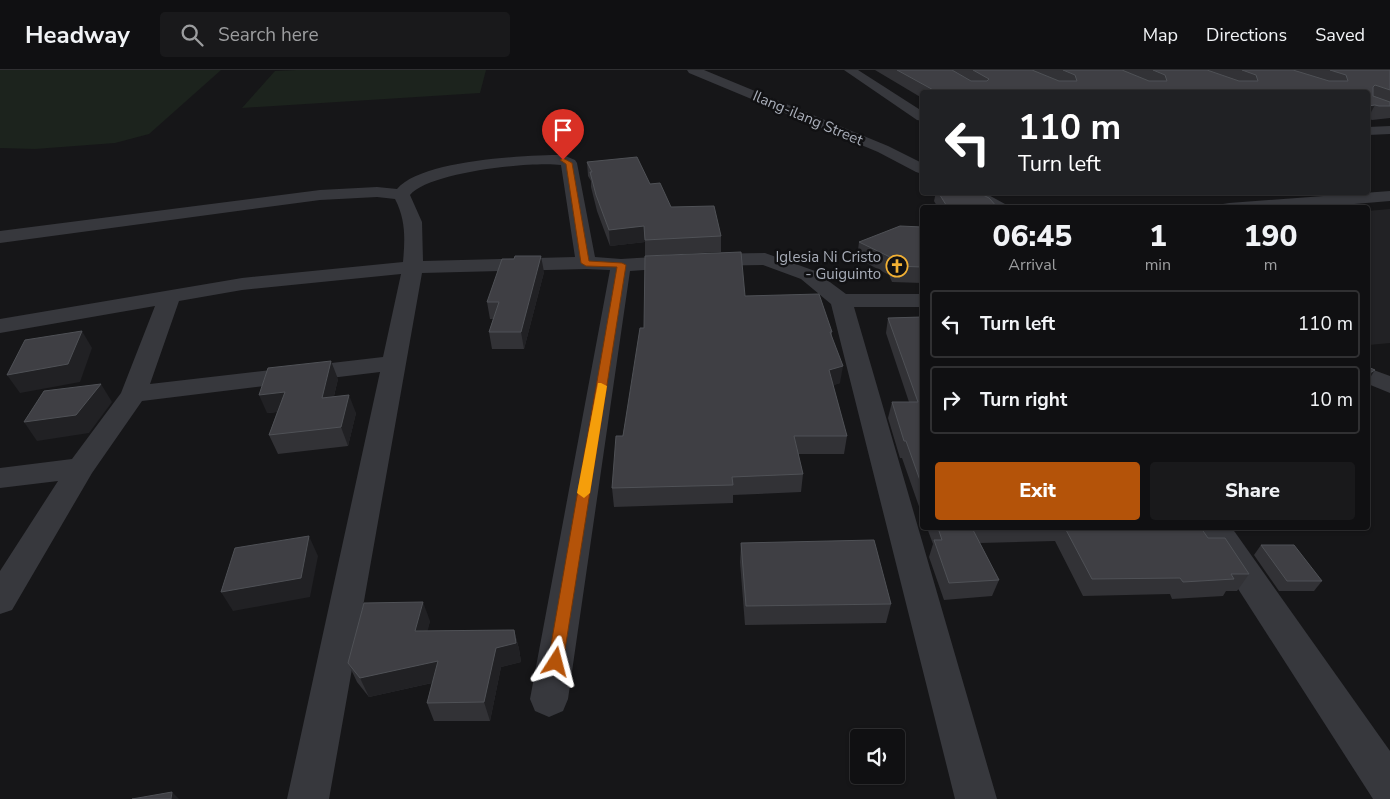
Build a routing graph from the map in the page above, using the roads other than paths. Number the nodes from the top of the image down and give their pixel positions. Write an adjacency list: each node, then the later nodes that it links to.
1 (693, 70): 6 (street, Ilang-ilang Street)
2 (850, 70): 3 (street)
3 (920, 116)
4 (1390, 130): 5 (street)
5 (1370, 131)
6 (920, 168)
7 (401, 195): 12 (street); 13 (street); 15 (street)
8 (975, 195): 10 (street)
9 (1390, 196): 11 (street)
10 (993, 205)
11 (1269, 205)
12 (0, 237)
13 (586, 263): 14 (street); 15 (street)
14 (622, 265): 18 (street); 28 (street)
15 (413, 267): 16 (street); 20 (street)
16 (170, 296): 19 (street); 23 (street)
17 (920, 300): 18 (street)
18 (841, 301): 31 (street)
19 (0, 326)
20 (395, 362): 23 (street); 30 (street)
21 (1370, 376): 22 (street)
22 (1390, 385)
23 (134, 394): 24 (street)
24 (81, 468): 25 (street); 27 (street)
25 (0, 478)
26 (1216, 530): 29 (street)
27 (0, 600)
28 (549, 700)
29 (1390, 786)
30 (308, 799)
31 (976, 799)

